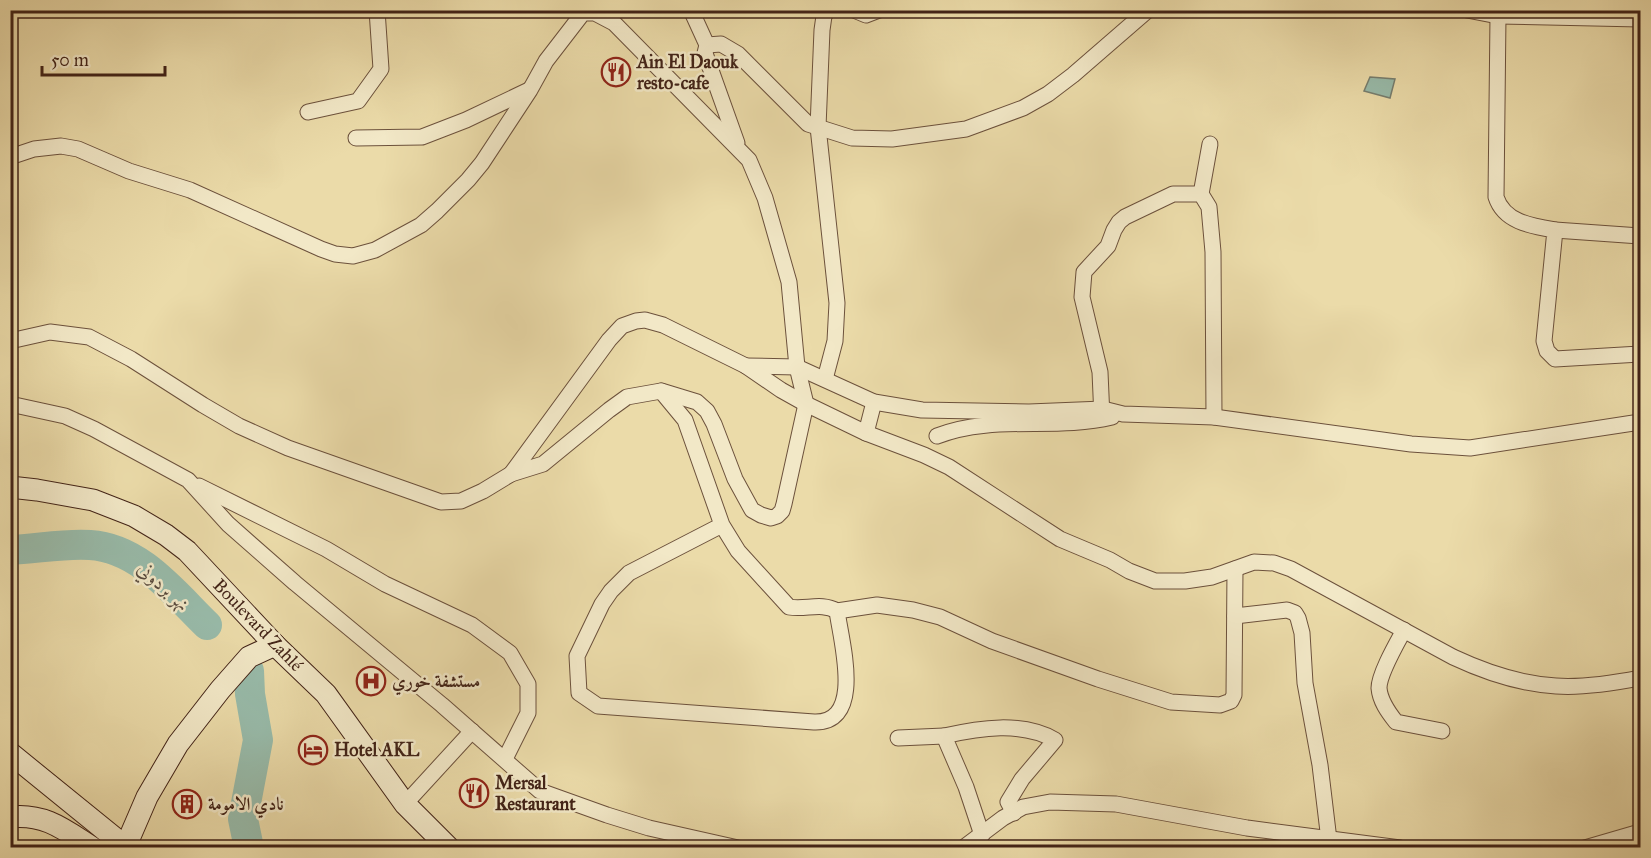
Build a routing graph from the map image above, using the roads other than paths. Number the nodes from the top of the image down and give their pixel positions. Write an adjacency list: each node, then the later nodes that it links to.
1 (377, 10): 12 (street)
2 (691, 10): 10 (street)
3 (828, 10): 13 (street)
4 (854, 10): 5 (street)
5 (879, 10)
6 (1148, 10): 13 (street)
7 (1467, 10): 8 (street)
8 (1498, 16): 9 (street); 19 (street)
9 (1641, 19)
10 (706, 45): 13 (street); 16 (street)
11 (530, 90): 14 (street); 16 (street); 17 (street)
12 (308, 112)
13 (818, 127): 25 (street)
14 (356, 138)
15 (1210, 144): 18 (street)
16 (739, 148): 24 (street)
17 (10, 158)
18 (1201, 194): 31 (street); 32 (street)
19 (1555, 230): 20 (street); 22 (street)
20 (1641, 236)
21 (10, 341): 37 (street)
22 (1641, 354)
23 (746, 366): 24 (street); 29 (street); 37 (street)
24 (797, 367): 25 (street); 29 (street)
25 (825, 379): 27 (street)
26 (661, 391): 29 (street); 37 (street); 40 (street)
27 (874, 402): 30 (street); 34 (street)
28 (10, 404): 38 (street)
29 (806, 404): 34 (street)
30 (928, 411): 31 (street); 35 (street)
31 (1102, 415): 32 (street); 35 (street)
32 (1214, 417): 33 (street)
33 (1641, 422)
34 (866, 433): 36 (street)
35 (937, 436): 36 (street)
36 (924, 455): 41 (street)
37 (510, 474)
38 (188, 480): 47 (street); 52 (street)
39 (10, 488): 45 (main road, Boulevard Zahlé)
40 (722, 525): 42 (street); 42 (street)
41 (1235, 569): 43 (street); 44 (street)
42 (837, 611): 43 (street)
43 (1235, 616): 58 (street)
44 (1404, 630): 46 (street); 48 (street)
45 (275, 645): 53 (main road, Boulevard Zahlé); 59 (main road)
46 (1641, 678)
47 (472, 731): 52 (street); 53 (street)
48 (1442, 731)
49 (944, 736): 50 (street); 54 (street); 56 (street)
50 (898, 738)
51 (10, 753): 59 (main road)
52 (505, 759): 62 (street)
53 (405, 804): 61 (main road, Boulevard Zahlé)
54 (1014, 813): 56 (street); 58 (street)
55 (12, 814): 60 (main road)
56 (982, 835): 63 (street)
57 (1633, 839): 65 (street)
58 (1329, 844): 64 (street)
59 (126, 847)
60 (93, 848)
61 (449, 848)
62 (738, 848)
63 (963, 848)
64 (1400, 848)
65 (1584, 848)

